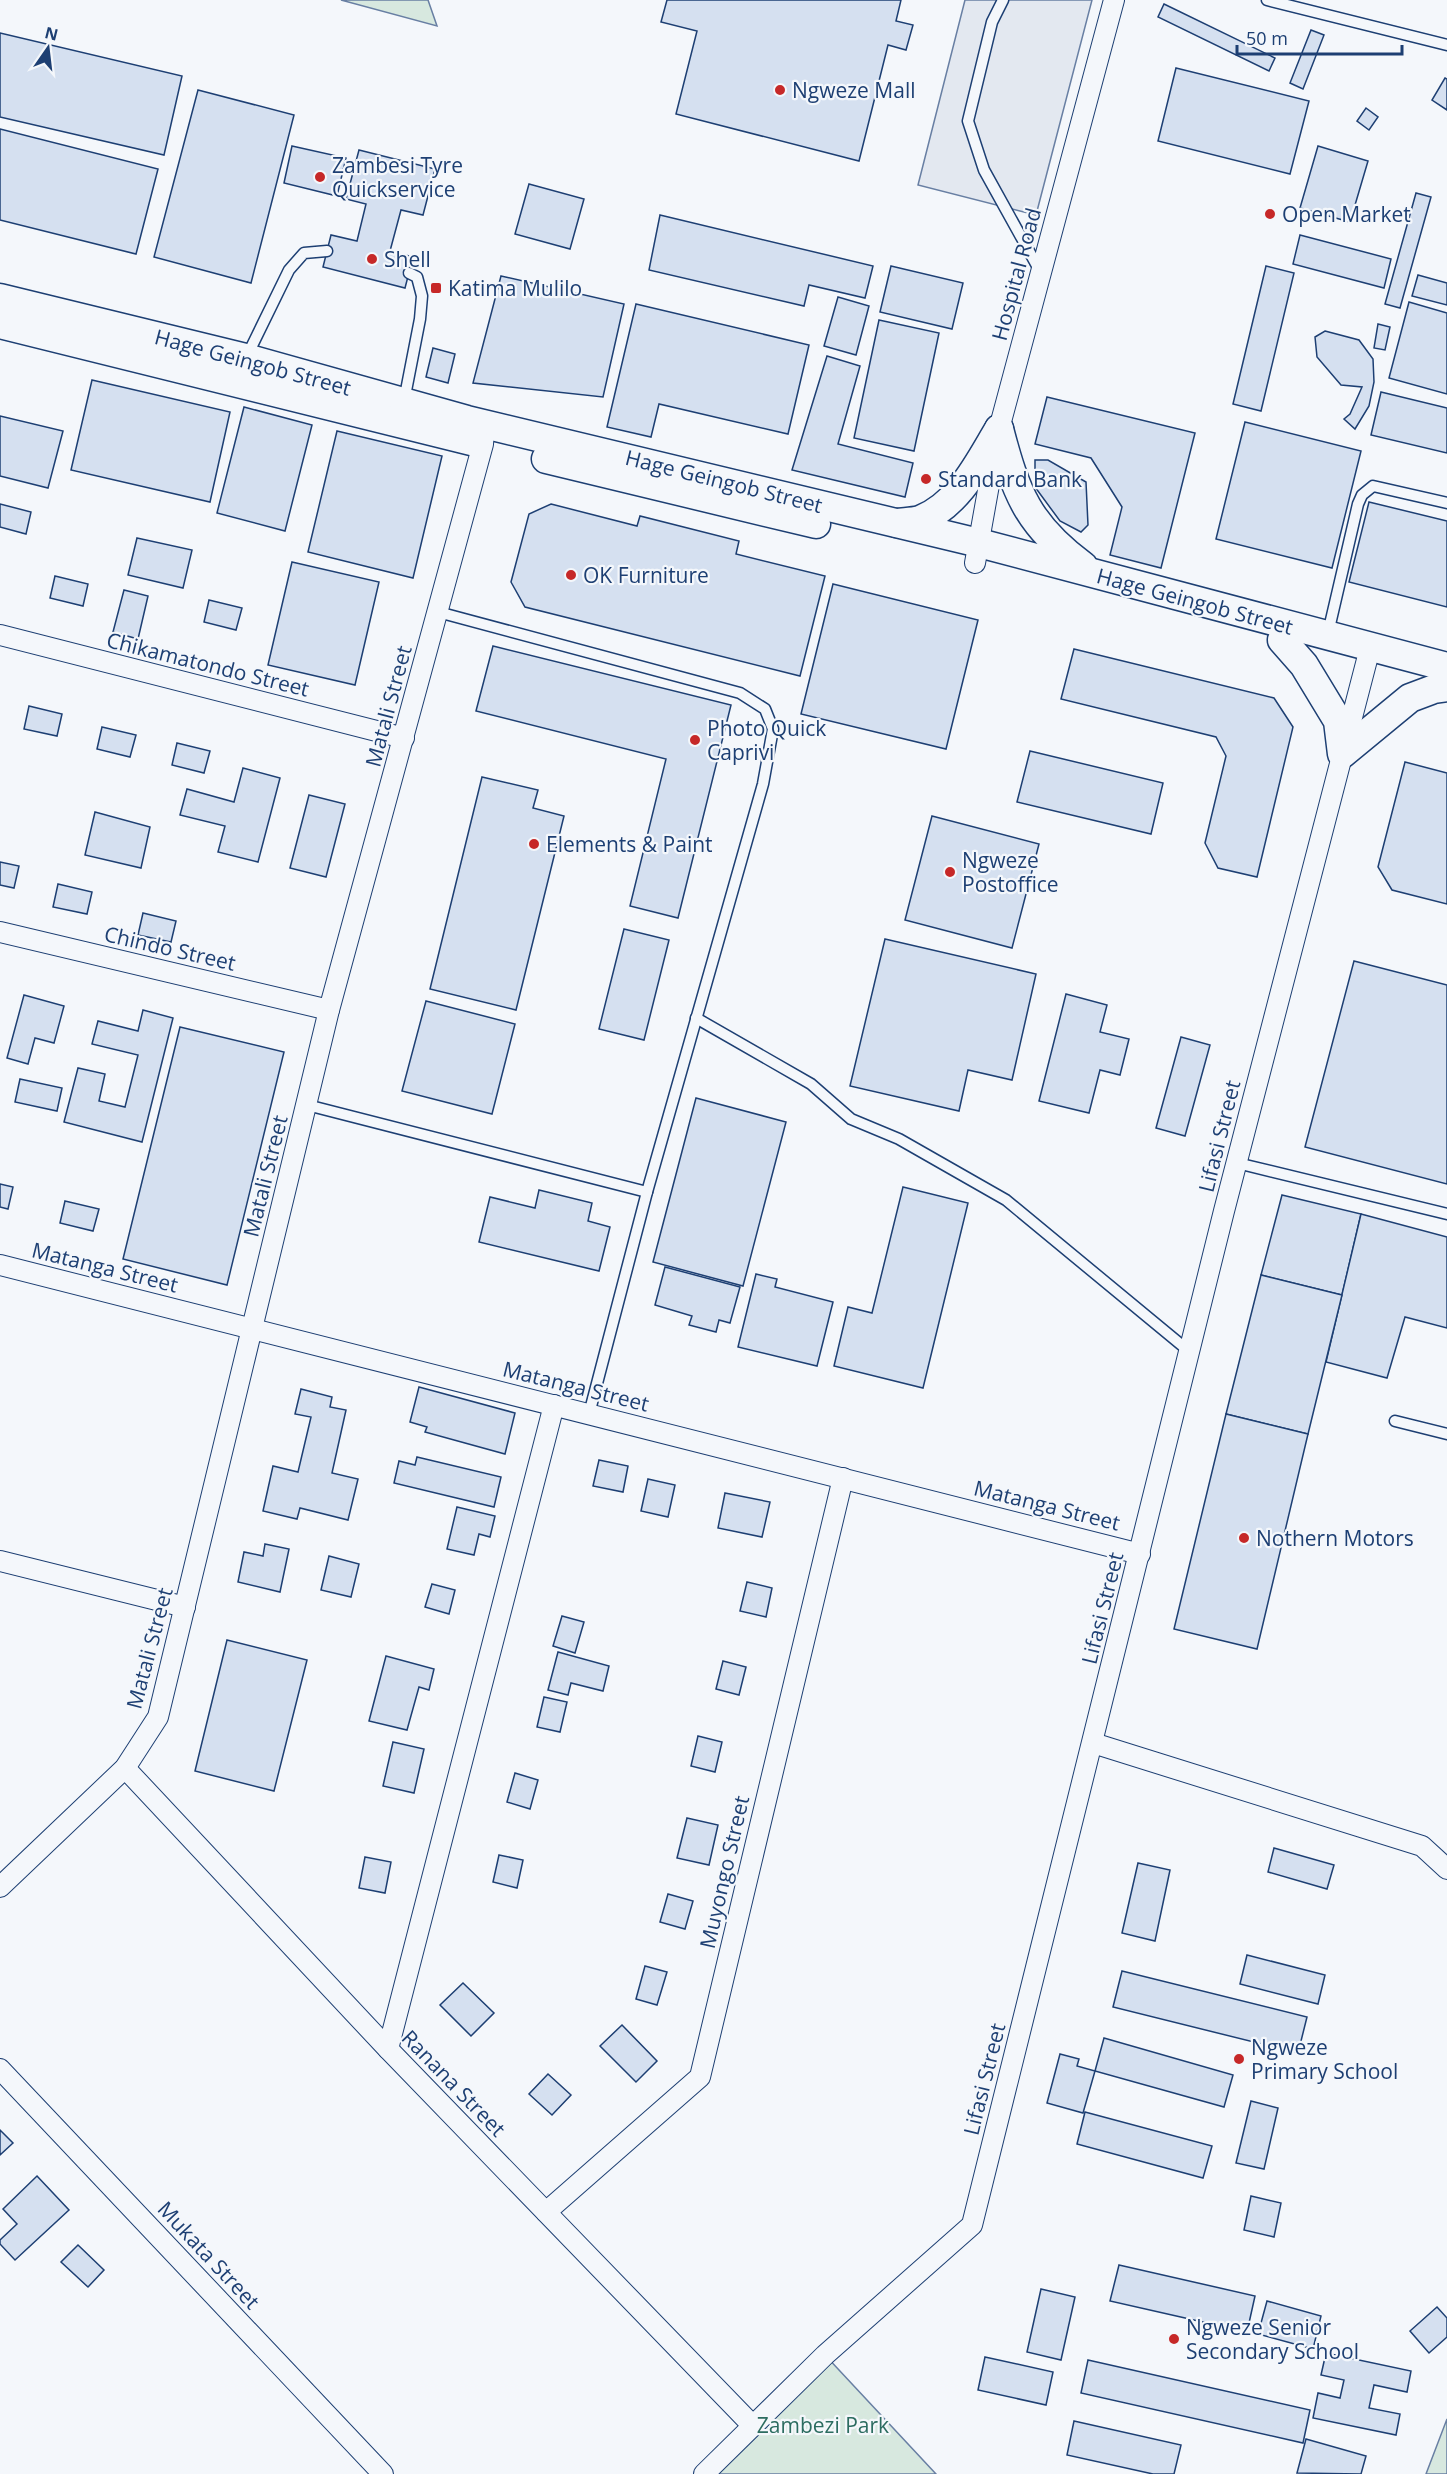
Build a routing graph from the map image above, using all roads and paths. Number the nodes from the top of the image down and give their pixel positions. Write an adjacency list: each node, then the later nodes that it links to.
1 (1003, 0): 7 (lane)
2 (1114, 0): 7 (street, Hospital Road)
3 (1267, 0): 4 (lane)
4 (1447, 45)
5 (327, 251): 10 (lane)
6 (409, 273): 11 (lane)
7 (1041, 274): 12 (street, Hospital Road)
8 (0, 298): 10 (street, Hage Geingob Street)
9 (0, 324): 13 (street, Hage Geingob Street)
10 (246, 358): 11 (street, Hage Geingob Street)
11 (404, 402): 13 (street, Hage Geingob Street)
12 (999, 429): 15 (street); 16 (street, Hospital Road); 17 (street)
13 (484, 434): 15 (street, Hage Geingob Street); 16 (street, Hage Geingob Street); 18 (street, Matali Street)
14 (1447, 503): 20 (lane)
15 (894, 524): 16 (street, Hage Geingob Street)
16 (977, 553): 17 (street, Hage Geingob Street); 21 (street, Hage Geingob Street)
17 (1094, 574): 20 (street, Hage Geingob Street)
18 (438, 612): 26 (street, Matali Street); 30 (lane)
19 (0, 635): 26 (street, Chikamatondo Street)
20 (1327, 637): 22 (street, Hage Geingob Street)
21 (1282, 640): 22 (street, Hage Geingob Street); 27 (street)
22 (1368, 655): 23 (street, Hage Geingob Street); 24 (street, Hage Geingob Street); 27 (street, Lifasi Street)
23 (1447, 667)
24 (1447, 681)
25 (1447, 687): 27 (street)
26 (404, 738): 29 (street, Matali Street)
27 (1342, 754): 32 (street, Lifasi Street)
28 (0, 932): 29 (street, Chindo Street)
29 (329, 1010): 31 (street, Matali Street)
30 (696, 1018): 33 (lane); 37 (lane)
31 (307, 1105): 33 (lane); 36 (street, Matali Street)
32 (1237, 1163): 34 (lane); 37 (street, Lifasi Street)
33 (647, 1192): 39 (lane)
34 (1447, 1214)
35 (0, 1265): 36 (street, Matanga Street)
36 (252, 1329): 38 (street, Matanga Street); 45 (street, Matali Street)
37 (1190, 1352): 43 (street, Lifasi Street)
38 (554, 1405): 39 (street, Matanga Street); 50 (street)
39 (589, 1414): 42 (street, Matanga Street)
40 (1395, 1421): 41 (lane)
41 (1447, 1434)
42 (843, 1478): 43 (street, Matanga Street); 52 (street, Muyongo Street)
43 (1140, 1554): 46 (street, Lifasi Street)
44 (0, 1561): 45 (street)
45 (185, 1607): 47 (street, Matali Street)
46 (1093, 1743): 48 (street); 53 (street, Lifasi Street)
47 (125, 1768): 49 (street, Matali Street); 50 (street, Ranana Street)
48 (1447, 1869)
49 (0, 1887)
50 (388, 2049): 52 (street, Ranana Street)
51 (0, 2069): 54 (street, Mukata Street)
52 (546, 2212): 53 (street, Ranana Street)
53 (753, 2426): 55 (street, Lifasi Street)
54 (383, 2474)
55 (704, 2474)

